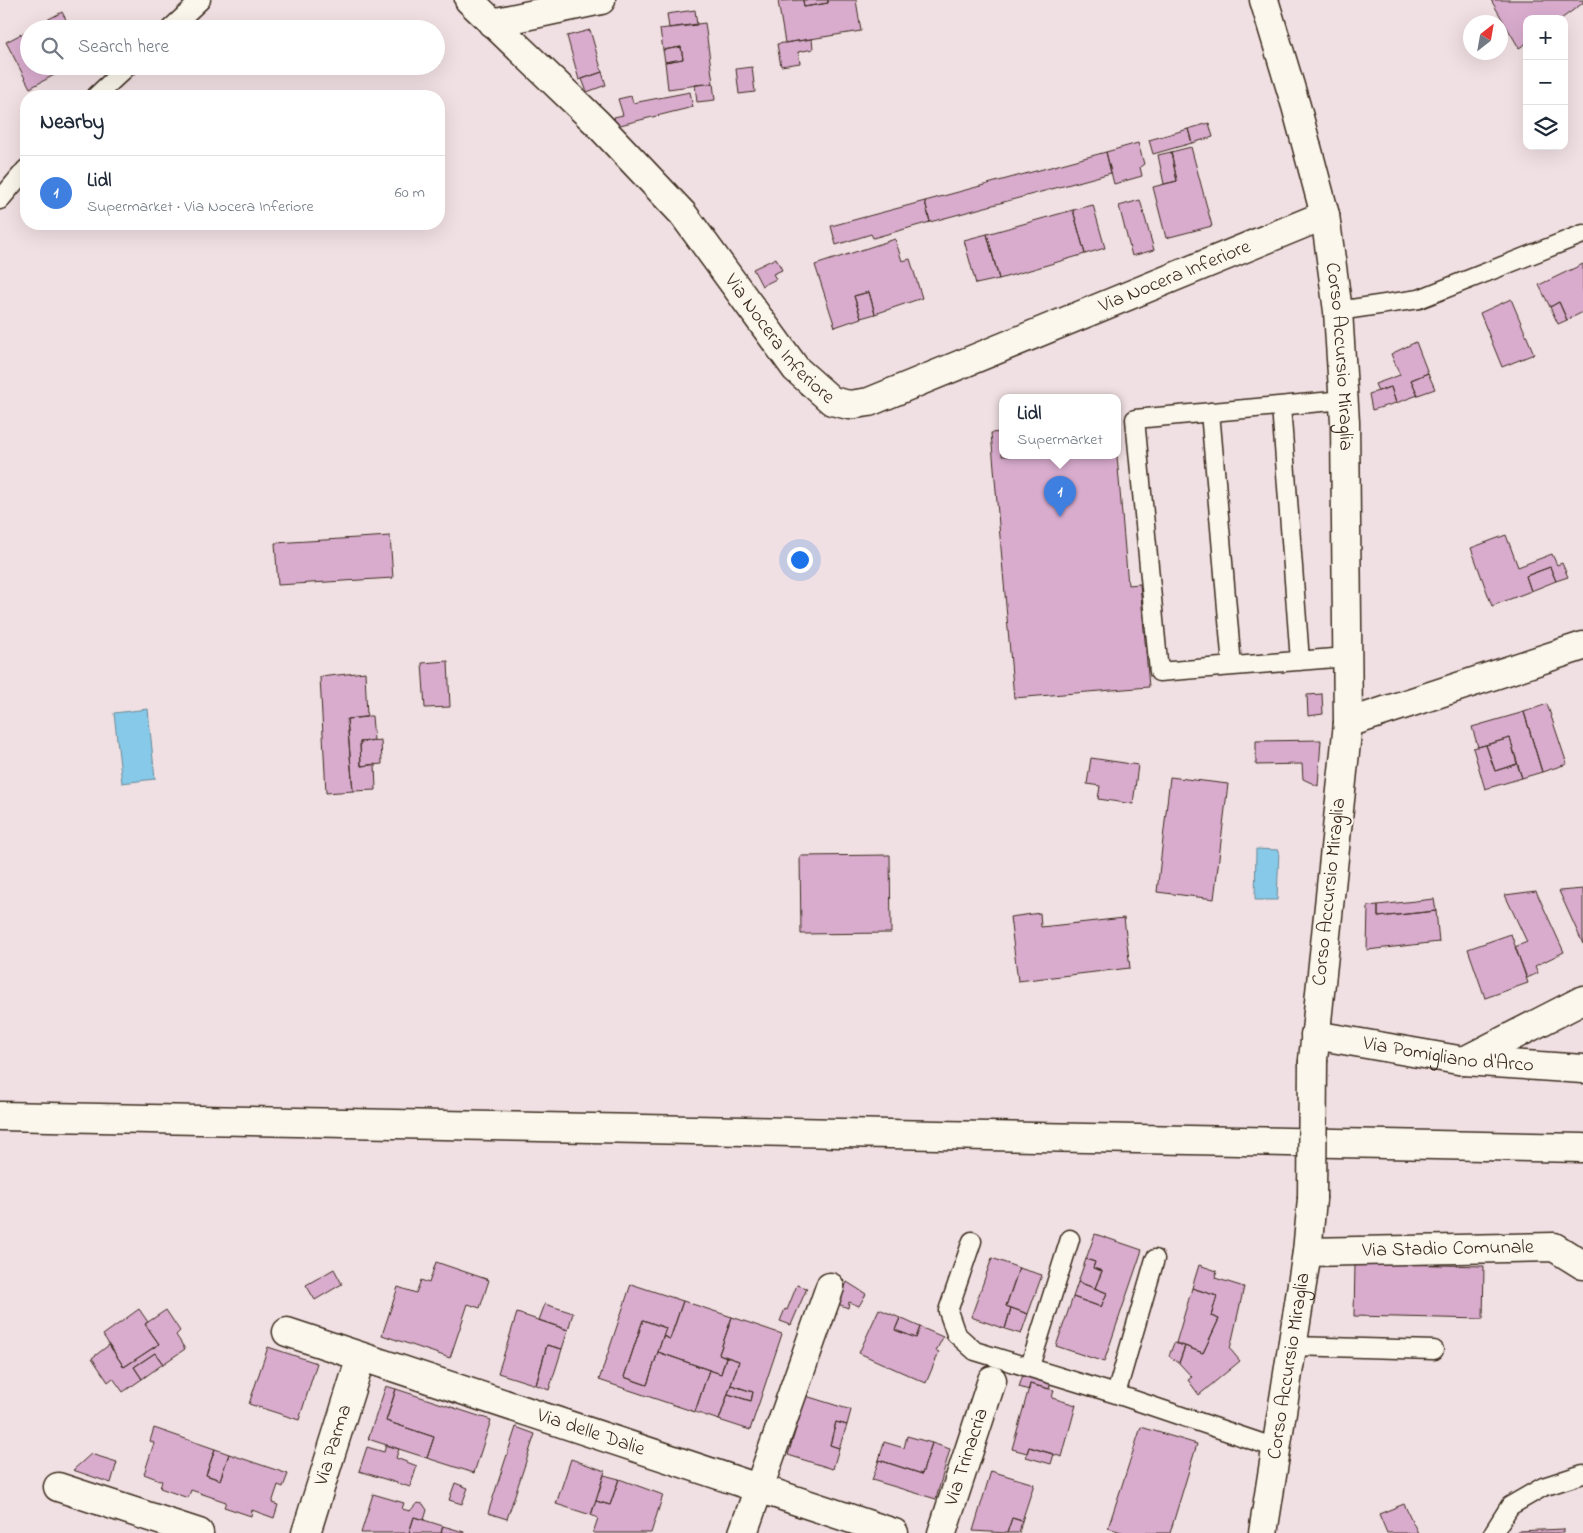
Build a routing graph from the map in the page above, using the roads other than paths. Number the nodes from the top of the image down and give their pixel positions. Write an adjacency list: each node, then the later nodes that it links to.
1 (201, 0): 5 (lane)
2 (469, 0): 6 (street, Via Nocera Inferiore)
3 (1264, 0): 11 (street, Corso Accursio Miraglia)
4 (594, 1): 6 (street)
5 (180, 20)
6 (492, 23): 11 (street, Via Nocera Inferiore)
7 (118, 75): 8 (lane)
8 (102, 90)
9 (20, 175): 10 (lane)
10 (0, 200)
11 (1324, 215): 13 (street, Corso Accursio Miraglia)
12 (1583, 234): 13 (lane)
13 (1338, 311): 14 (street, Corso Accursio Miraglia)
14 (1344, 400): 15 (lane); 18 (street, Corso Accursio Miraglia)
15 (1281, 406): 16 (lane); 19 (lane)
16 (1210, 412): 20 (lane); 20 (lane)
17 (1583, 646): 21 (street)
18 (1347, 657): 19 (lane); 21 (street, Corso Accursio Miraglia)
19 (1300, 661): 20 (lane)
20 (1232, 666)
21 (1348, 723): 23 (street, Corso Accursio Miraglia)
22 (1583, 1000): 24 (street)
23 (1314, 1048): 24 (street, Via Pomigliano d'Arco); 30 (street, Corso Accursio Miraglia, bridge)
24 (1464, 1061): 25 (street, Via Pomigliano d'Arco)
25 (1583, 1069)
26 (0, 1116): 27 (street)
27 (1583, 1148)
28 (1070, 1239): 38 (lane)
29 (972, 1241): 38 (lane)
30 (1307, 1252): 32 (street, Via Stadio Comunale); 35 (street, Corso Accursio Miraglia)
31 (1155, 1259): 40 (lane)
32 (1583, 1265)
33 (830, 1287): 44 (street)
34 (287, 1332): 37 (street, Via delle Dalie)
35 (1292, 1346): 36 (lane); 41 (street, Corso Accursio Miraglia)
36 (1434, 1350)
37 (361, 1356): 44 (street, Via delle Dalie); 46 (street, Via Parma)
38 (1030, 1366): 40 (lane)
39 (992, 1380): 49 (street, Via Trinacria)
40 (1116, 1394): 41 (lane)
41 (1276, 1448): 50 (street, Corso Accursio Miraglia)
42 (1583, 1474): 51 (lane)
43 (58, 1487): 45 (street)
44 (759, 1489): 47 (street); 48 (street, Via delle Dalie)
45 (199, 1533)
46 (306, 1533)
47 (743, 1533)
48 (894, 1533)
49 (942, 1533)
50 (1263, 1533)
51 (1493, 1533)

